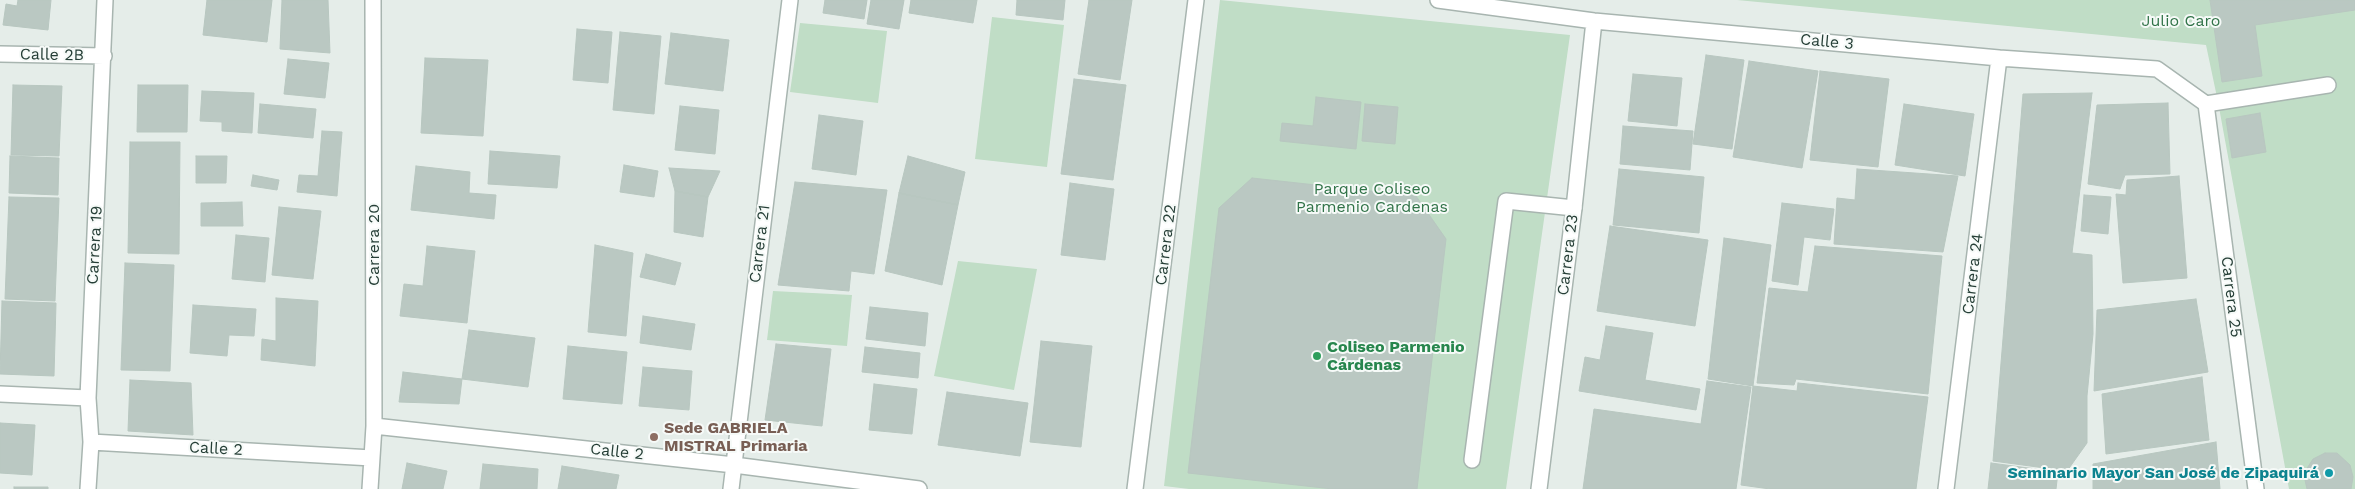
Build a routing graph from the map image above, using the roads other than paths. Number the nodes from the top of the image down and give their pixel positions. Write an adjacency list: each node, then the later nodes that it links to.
1 (105, 0): 8 (street, Carrera 19)
2 (373, 0): 15 (street, Carrera 20)
3 (790, 0): 19 (street, Carrera 21)
4 (1196, 0): 24 (street, Carrera 22)
5 (1438, 0): 6 (street, Calle 3)
6 (1594, 21): 9 (street, Calle 3); 12 (street, Carrera 23)
7 (0, 54): 8 (street, Calle 2B)
8 (104, 56): 14 (street, Carrera 19)
9 (1999, 58): 11 (street, Calle 3); 26 (street, Carrera 24)
10 (2328, 85): 11 (street)
11 (2206, 104): 27 (street, Carrera 25)
12 (1574, 208): 18 (street); 25 (street, Carrera 23)
13 (0, 394): 14 (street)
14 (88, 398): 16 (street, Carrera 19)
15 (374, 426): 17 (street, Carrera 20); 19 (street, Calle 2)
16 (90, 442): 17 (street, Calle 2); 20 (street, Carrera 19)
17 (372, 458): 21 (street, Carrera 20)
18 (1472, 460)
19 (734, 465): 22 (street, Carrera 21); 23 (street, Calle 2)
20 (88, 489)
21 (370, 489)
22 (731, 489)
23 (919, 489)
24 (1135, 489)
25 (1539, 489)
26 (1946, 489)
27 (2256, 489)

